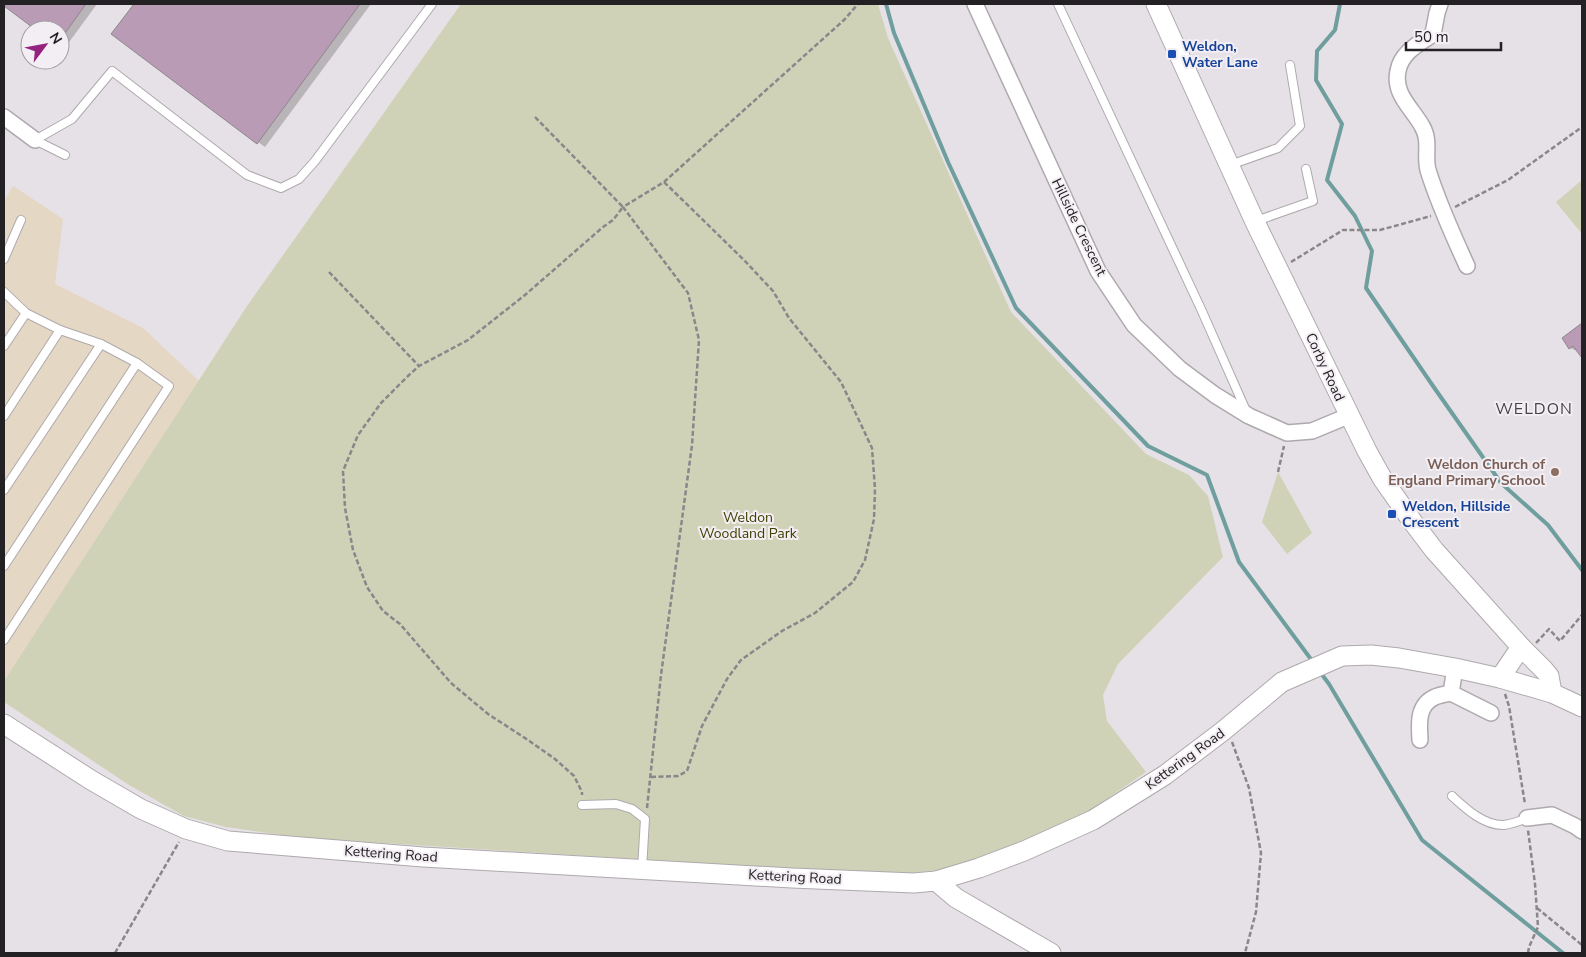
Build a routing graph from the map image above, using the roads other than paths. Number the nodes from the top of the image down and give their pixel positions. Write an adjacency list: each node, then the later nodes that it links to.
1 (432, 4): 8 (lane)
2 (975, 4): 23 (street, Hillside Crescent)
3 (1058, 4): 23 (lane)
4 (1156, 4): 10 (street, Corby Road)
5 (1440, 4): 15 (street)
6 (1290, 66): 10 (lane)
7 (4, 118): 8 (street)
8 (35, 140): 9 (lane)
9 (65, 155)
10 (1230, 165): 13 (street, Corby Road)
11 (1306, 169): 13 (lane)
12 (21, 220): 14 (lane)
13 (1255, 222): 24 (street, Corby Road)
14 (4, 259)
15 (1467, 266)
16 (4, 292): 17 (lane)
17 (26, 313): 18 (lane); 20 (lane)
18 (60, 330): 19 (lane); 22 (lane)
19 (101, 344): 21 (lane); 25 (lane)
20 (4, 346)
21 (137, 363): 26 (lane); 27 (lane)
22 (4, 416)
23 (1248, 416): 24 (street, Hillside Crescent)
24 (1348, 416): 28 (street, Corby Road)
25 (4, 490)
26 (4, 566)
27 (4, 640)
28 (1524, 650): 30 (street); 31 (street, Corby Road)
29 (1455, 668): 30 (street, Kettering Road); 32 (street); 42 (street, Kettering Road)
30 (1500, 678): 31 (street, Kettering Road)
31 (1552, 692): 33 (street, Kettering Road)
32 (1450, 693): 34 (street); 36 (street)
33 (1582, 707)
34 (1490, 713)
35 (4, 724): 41 (street, Kettering Road)
36 (1420, 740)
37 (1452, 796): 39 (lane)
38 (582, 805): 41 (lane)
39 (1527, 818): 40 (street)
40 (1582, 831)
41 (642, 869): 42 (street, Kettering Road)
42 (936, 881): 43 (street)
43 (1052, 953)

